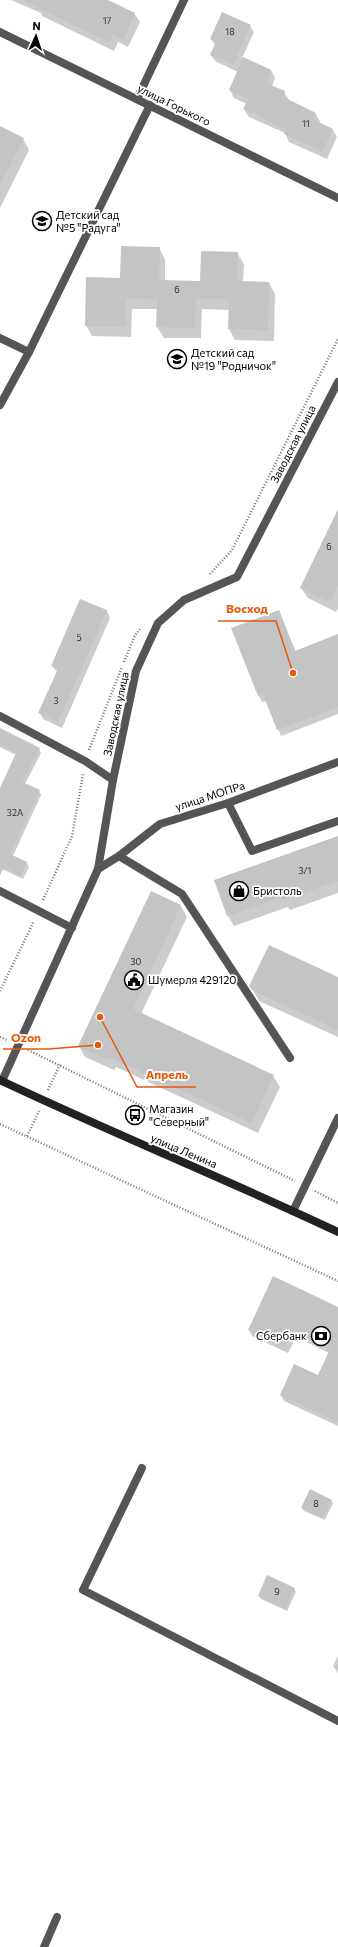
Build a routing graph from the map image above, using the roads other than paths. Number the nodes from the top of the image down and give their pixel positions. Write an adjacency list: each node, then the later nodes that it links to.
1 (184, 0): 3 (street)
2 (0, 32): 3 (street, улица Горького)
3 (137, 99): 4 (street, улица Горького)
4 (150, 105): 5 (street, улица Горького); 7 (street)
5 (338, 198)
6 (0, 338): 7 (street)
7 (29, 352): 9 (street)
8 (338, 382): 12 (street, Заводская улица)
9 (0, 405)
10 (0, 716): 12 (street)
11 (338, 762): 13 (street, улица МОПРа)
12 (113, 780): 16 (street, Заводская улица)
13 (228, 803): 14 (street); 15 (street, улица МОПРа)
14 (338, 821)
15 (119, 856): 16 (street, улица МОПРа); 19 (street)
16 (98, 869): 18 (street, Заводская улица)
17 (0, 892): 18 (street)
18 (72, 928): 20 (street, Заводская улица)
19 (290, 1058)
20 (1, 1082): 22 (main road, улица Ленина)
21 (338, 1118): 22 (street)
22 (294, 1211): 23 (main road, улица Ленина)
23 (338, 1232)
24 (142, 1468): 25 (street)
25 (338, 1721)
26 (57, 1917): 27 (street)
27 (44, 1947)

